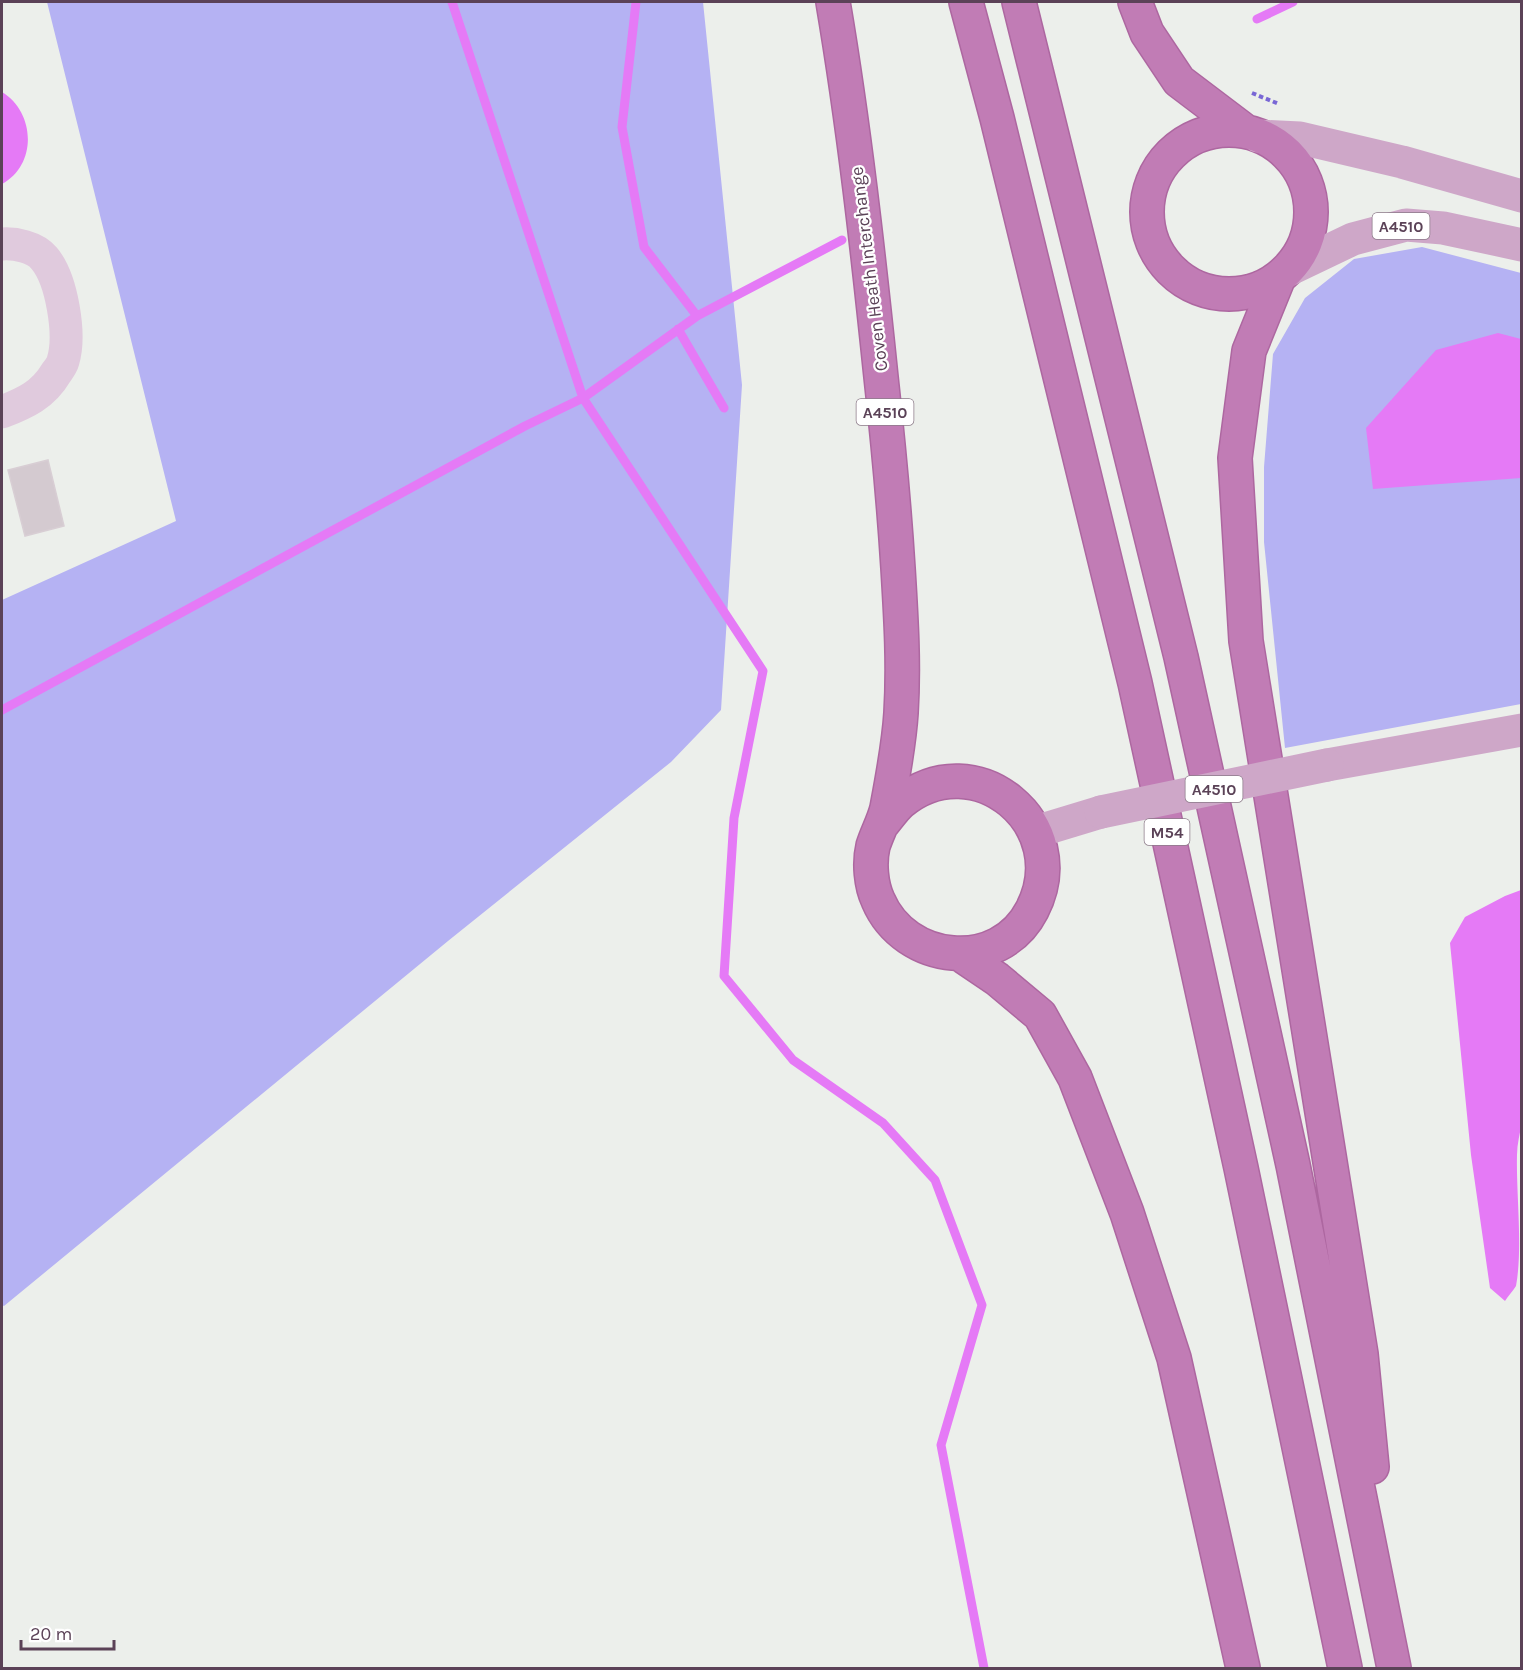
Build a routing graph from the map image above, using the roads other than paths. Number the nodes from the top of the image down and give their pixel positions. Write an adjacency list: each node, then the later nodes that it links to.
1 (832, 2): 12 (highway, Coven Heath Interchange / A4510)
2 (966, 2): 17 (highway, M54)
3 (1019, 2): 15 (highway, M54)
4 (1135, 2): 5 (highway)
5 (1251, 134): 6 (main road, A4510); 9 (highway); 9 (highway, A4510)
6 (1521, 196)
7 (2, 244): 10 (lane)
8 (1521, 245): 9 (main road, A4510)
9 (1283, 274): 15 (highway)
10 (2, 412)
11 (1521, 730): 13 (main road, A4510, bridge)
12 (883, 823): 13 (highway, Coven Heath Interchange / A4510); 14 (highway, Coven Heath Interchange / A4510)
13 (1035, 832): 14 (highway, Coven Heath Interchange / A4510)
14 (960, 954): 16 (highway)
15 (1392, 1658)
16 (1243, 1668)
17 (1345, 1668)

